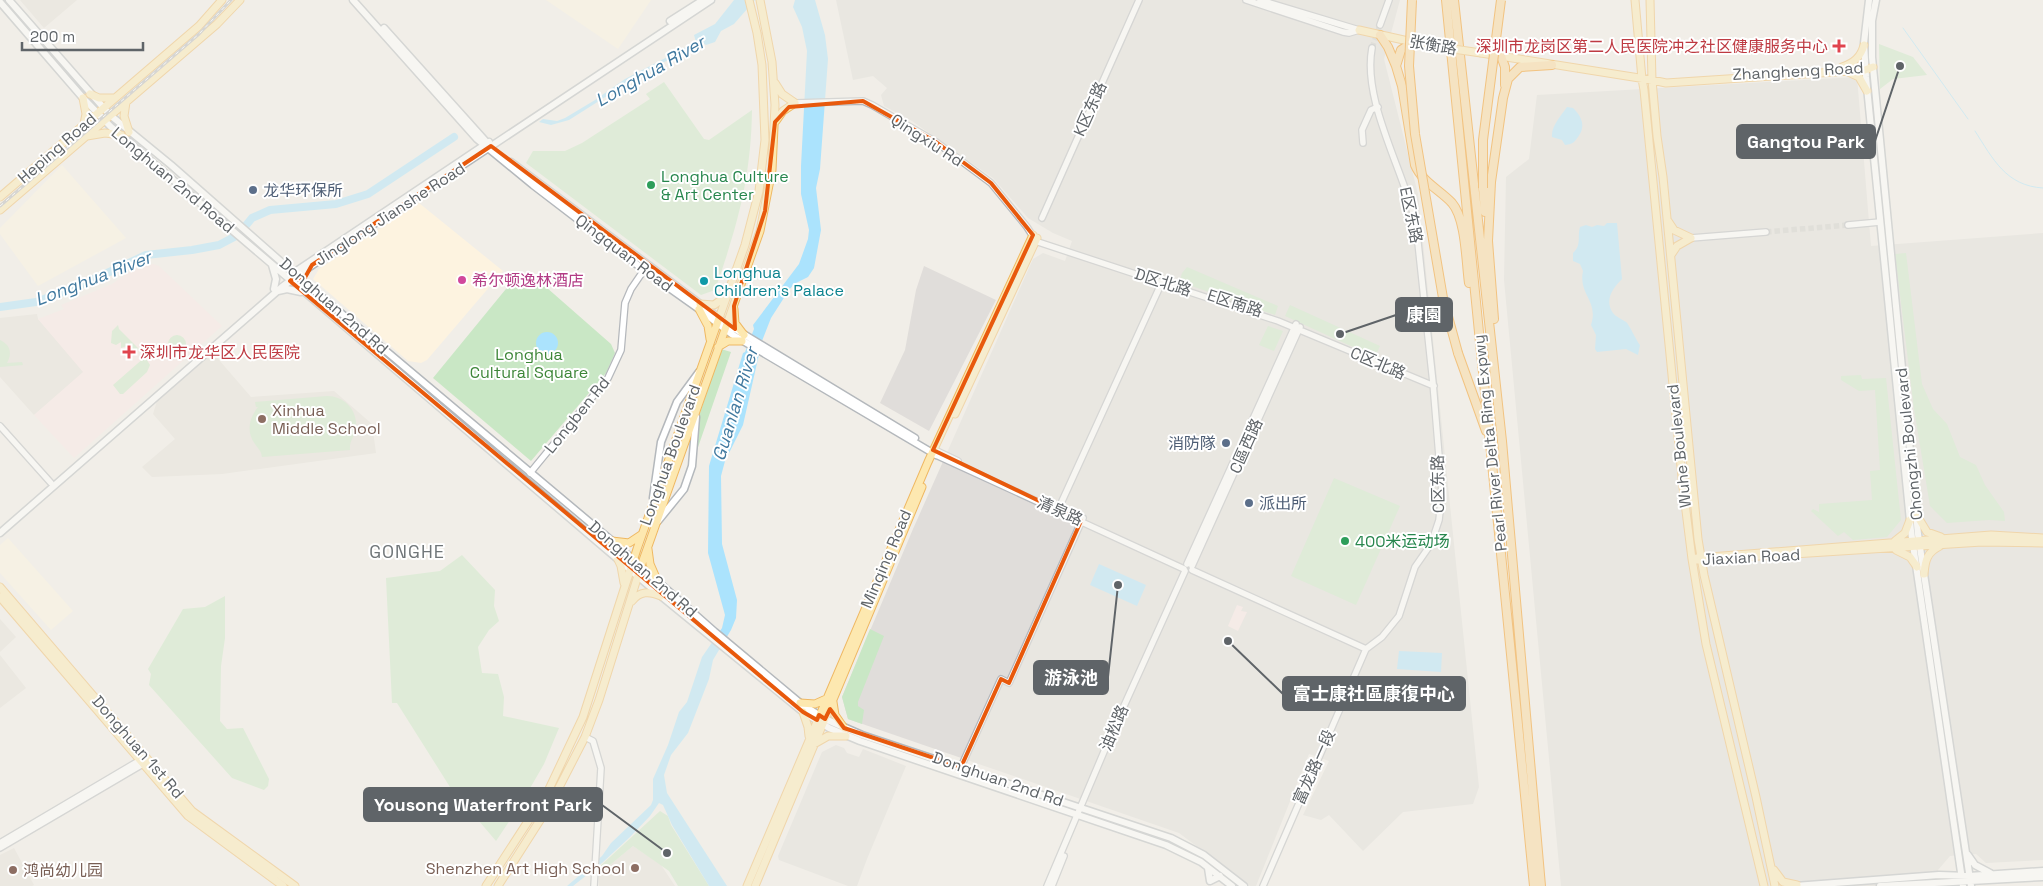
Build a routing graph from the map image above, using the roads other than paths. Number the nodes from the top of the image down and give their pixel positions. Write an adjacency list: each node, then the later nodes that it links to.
1 (9, 0): 39 (main road, Longhuan 2nd Road)
2 (222, 0): 40 (main road, Heping Road)
3 (240, 0): 41 (main road, Heping Road)
4 (353, 0): 52 (main road, Qingquan Road)
5 (359, 0): 52 (main road, Qingquan Road)
6 (703, 0): 52 (main road, Jinglong Jianshe Road)
7 (711, 0): 52 (main road, Jinglong Jianshe Road)
8 (749, 0): 75 (main road, Longhua Boulevard)
9 (760, 0): 36 (main road, Longhua Boulevard)
10 (1139, 0): 55 (street, K区东路)
11 (1246, 0): 24 (street)
12 (1260, 0): 24 (street)
13 (1389, 0): 23 (street)
14 (1412, 0): 93 (highway, bridge)
15 (1446, 0): 85 (highway, Pearl River Delta Ring Expwy)
16 (1454, 0): 91 (highway, Pearl River Delta Ring Expwy)
17 (1501, 0): 63 (highway, bridge)
18 (1635, 0): 34 (main road, Wuhe Boulevard)
19 (1650, 0): 35 (main road, Wuhe Boulevard)
20 (1869, 0): 27 (main road, Chongzhi Boulevard)
21 (1876, 0): 32 (main road, Chongzhi Boulevard)
22 (0, 2): 39 (main road, Longhuan 2nd Road)
23 (1380, 25)
24 (1358, 30): 25 (main road, 张衡路)
25 (1380, 35): 26 (main road, 张衡路); 31 (highway)
26 (1413, 42): 29 (main road, 张衡路, bridge); 31 (highway)
27 (1864, 45): 32 (main road, Chongzhi Boulevard); 33 (main road)
28 (1372, 48): 43 (street, E区东路)
29 (1501, 56): 30 (main road, 张衡路); 37 (highway)
30 (1552, 65): 34 (main road, 张衡路); 37 (highway)
31 (1396, 66): 85 (highway)
32 (1868, 68): 33 (main road, Zhangheng Road); 38 (main road, Chongzhi Boulevard); 98 (main road, Chongzhi Boulevard)
33 (1843, 69): 35 (main road, Zhangheng Road); 38 (main road)
34 (1642, 80): 35 (main road, 张衡路); 88 (main road, Wuhe Boulevard)
35 (1654, 80): 56 (main road, Wuhe Boulevard)
36 (774, 82): 42 (main road); 46 (main road, Longhua Boulevard)
37 (1505, 87): 63 (highway)
38 (1867, 91): 57 (main road, Chongzhi Boulevard)
39 (87, 96): 40 (main road); 44 (main road, Longhuan 2nd Road); 47 (main road)
40 (114, 98): 44 (main road, Heping Road)
41 (126, 102): 45 (main road, Heping Road); 48 (main road)
42 (795, 104): 46 (main road); 61 (street, Qingxiu Rd)
43 (1378, 107): 51 (street); 86 (street, E区东路)
44 (100, 110): 45 (main road, Longhuan 2nd Road); 47 (main road, Heping Road)
45 (107, 118): 48 (main road, Longhuan 2nd Road); 49 (main road, Longhuan 2nd Road); 50 (main road, Heping Road)
46 (775, 122): 77 (main road, Longhua Boulevard)
47 (84, 124): 53 (main road, Heping Road)
48 (129, 132): 60 (main road, Longhuan 2nd Road)
49 (121, 135): 50 (main road); 64 (main road, Longhuan 2nd Road)
50 (86, 136): 54 (main road, Heping Road)
51 (1363, 143)
52 (487, 145): 67 (main road, Jinglong Jianshe Road); 68 (main road, Qingquan Road); 69 (main road, Jinglong Jianshe Road); 76 (main road, Qingquan Road)
53 (0, 197)
54 (0, 210)
55 (1042, 218)
56 (1667, 220): 62 (main road); 65 (main road, Wuhe Boulevard)
57 (1880, 222): 58 (street); 100 (main road, Chongzhi Boulevard)
58 (1848, 225)
59 (1766, 232): 62 (street)
60 (254, 237): 69 (main road, Donghuan 2nd Rd)
61 (1034, 238): 71 (street, D区北路); 80 (street, E区南路); 92 (main road, Minqing Road)
62 (1691, 238): 65 (main road)
63 (1488, 241): 91 (highway)
64 (249, 244): 66 (main road, Donghuan 2nd Rd)
65 (1671, 256): 87 (main road, Wuhe Boulevard)
66 (272, 264): 70 (main road, Donghuan 2nd Rd); 73 (main road)
67 (312, 265): 69 (main road, Jinglong Jianshe Road); 72 (main road)
68 (644, 270): 76 (main road, Qingquan Road); 94 (street, Longben Rd)
69 (296, 274): 70 (main road, Jinglong Jianshe Road); 72 (main road, Donghuan 2nd Rd)
70 (289, 279): 73 (main road, Jinglong Jianshe Road); 74 (main road, Donghuan 2nd Rd)
71 (1162, 282): 80 (street, D区北路); 97 (street)
72 (310, 287): 94 (main road, Donghuan 2nd Rd)
73 (276, 290): 74 (main road); 95 (main road, Jinglong Jianshe Road); 103 (main road, Jinglong Jianshe Road)
74 (305, 294): 113 (main road, Donghuan 2nd Rd)
75 (727, 294): 76 (main road); 78 (main road, Longhua Boulevard)
76 (699, 306): 78 (main road, Qingquan Road); 82 (main road)
77 (734, 306): 79 (main road, Longhua Boulevard); 81 (main road)
78 (718, 321): 79 (main road, Qingquan Road); 82 (main road, Longhua Boulevard)
79 (726, 327): 81 (main road, Qingquan Road); 83 (main road, Longhua Boulevard)
80 (1298, 327): 86 (street, C区北路); 121 (street, 油松路)
81 (743, 338): 83 (main road); 92 (main road, Qingquan Road)
82 (710, 342): 84 (main road, Longhua Boulevard)
83 (718, 348): 89 (main road, Longhua Boulevard)
84 (701, 369): 96 (main road, Longhua Boulevard); 96 (main road)
85 (1483, 382): 93 (highway, Pearl River Delta Ring Expwy)
86 (1433, 385): 133 (street, C区东路)
87 (1683, 385): 88 (main road); 106 (main road, Wuhe Boulevard)
88 (1673, 386): 115 (main road, Wuhe Boulevard)
89 (696, 410): 101 (main road, Longhua Boulevard); 101 (main road)
90 (0, 426): 95 (street)
91 (1502, 441): 172 (highway, Pearl River Delta Ring Expwy)
92 (934, 452): 97 (street, 清泉路); 134 (main road, Minqing Road)
93 (1492, 454): 171 (highway, Pearl River Delta Ring Expwy)
94 (530, 473): 107 (main road, Donghuan 2nd Rd)
95 (51, 483): 102 (main road, Jinglong Jianshe Road)
96 (652, 504): 104 (main road, Longhua Boulevard)
97 (1059, 509): 99 (street, 清泉路)
98 (1916, 514): 108 (main road); 110 (main road, Chongzhi Boulevard)
99 (1082, 519): 121 (street, 清泉路); 142 (street)
100 (1910, 520): 110 (main road, Chongzhi Boulevard); 112 (main road)
101 (656, 522): 111 (main road, Longhua Boulevard)
102 (0, 528)
103 (0, 533)
104 (642, 535): 107 (main road); 117 (main road, Longhua Boulevard)
105 (2043, 538): 108 (main road, Jiaxian Road)
106 (1698, 539): 114 (main road); 116 (main road, Wuhe Boulevard)
107 (612, 541): 117 (main road, Donghuan 2nd Rd)
108 (1947, 542): 109 (main road, Jiaxian Road); 110 (main road, Jiaxian Road); 122 (main road)
109 (2043, 543)
110 (1916, 544): 112 (main road, Jiaxian Road); 119 (main road, Chongzhi Boulevard); 122 (main road, Chongzhi Boulevard)
111 (648, 545): 118 (main road, Longhua Boulevard); 125 (main road)
112 (1889, 546): 114 (main road, Jiaxian Road); 119 (main road)
113 (616, 555): 120 (main road, Donghuan 2nd Rd); 127 (main road)
114 (1721, 557): 116 (main road, Jiaxian Road); 124 (main road)
115 (1692, 559): 116 (main road, Jiaxian Road); 173 (main road, Wuhe Boulevard)
116 (1701, 559): 124 (main road, Wuhe Boulevard)
117 (633, 560): 118 (main road, Donghuan 2nd Rd); 120 (main road, Longhua Boulevard)
118 (641, 566): 123 (main road, Longhua Boulevard); 125 (main road, Donghuan 2nd Rd)
119 (1917, 567): 147 (main road, Chongzhi Boulevard)
120 (630, 568): 123 (main road, Donghuan 2nd Rd); 127 (main road, Longhua Boulevard)
121 (1188, 568): 133 (street, 清泉路); 143 (street, 油松路)
122 (1924, 574): 147 (main road, Chongzhi Boulevard)
123 (638, 575): 128 (main road, Donghuan 2nd Rd); 130 (main road, Longhua Boulevard)
124 (1704, 575): 148 (main road, Wuhe Boulevard)
125 (657, 580): 131 (main road, Donghuan 2nd Rd)
126 (0, 587): 141 (main road, Donghuan 1st Rd)
127 (624, 588): 161 (main road, Longhua Boulevard)
128 (661, 596): 130 (main road); 131 (main road, Donghuan 2nd Rd)
129 (0, 597): 141 (main road, Donghuan 1st Rd)
130 (628, 606): 139 (main road, Longhua Boulevard)
131 (713, 633): 132 (main road, Donghuan 2nd Rd)
132 (731, 649): 135 (main road, Donghuan 2nd Rd); 136 (main road, Donghuan 2nd Rd)
133 (1366, 649): 170 (street, 富龙路一段)
134 (829, 700): 135 (main road); 137 (main road, Minqing Road); 138 (main road)
135 (800, 703): 137 (main road, Donghuan 2nd Rd)
136 (803, 712): 137 (main road, Donghuan 2nd Rd); 140 (main road)
137 (821, 720): 138 (main road, Donghuan 2nd Rd); 140 (main road, Minqing Road)
138 (845, 732): 140 (main road); 142 (main road, Donghuan 2nd Rd); 144 (main road, Donghuan 2nd Rd)
139 (585, 737): 162 (main road, Longhua Boulevard); 163 (street)
140 (811, 742): 164 (main road, Minqing Road); 165 (main road, Minqing Road)
141 (143, 760): 145 (street); 146 (street); 159 (main road, Donghuan 1st Rd); 160 (main road, Donghuan 1st Rd)
142 (961, 766): 143 (main road, Donghuan 2nd Rd)
143 (1082, 808): 144 (street, 油松路); 169 (main road)
144 (1079, 815): 149 (main road); 166 (street, 油松路); 167 (street, 油松路)
145 (0, 843)
146 (0, 848)
147 (1963, 852): 151 (main road); 153 (main road); 155 (main road, Chongzhi Boulevard); 156 (main road, Chongzhi Boulevard)
148 (1769, 860): 174 (main road, Wuhe Boulevard); 175 (main road)
149 (1208, 867): 152 (main road); 158 (main road)
150 (2043, 871): 153 (main road)
151 (1940, 875): 155 (main road); 175 (main road)
152 (1220, 876): 158 (main road); 168 (main road)
153 (1994, 877): 154 (main road); 156 (main road); 178 (main road)
154 (2043, 877)
155 (1962, 880): 156 (main road); 157 (main road)
156 (1970, 881)
157 (1934, 882): 176 (main road); 177 (main road)
158 (1209, 883)
159 (283, 886)
160 (295, 886)
161 (486, 886)
162 (498, 886)
163 (594, 886)
164 (747, 886)
165 (755, 886)
166 (1047, 886)
167 (1052, 886)
168 (1232, 886)
169 (1244, 886)
170 (1262, 886)
171 (1534, 886)
172 (1541, 886)
173 (1764, 886)
174 (1775, 886)
175 (1796, 886)
176 (1880, 886)
177 (1951, 886)
178 (1981, 886)

